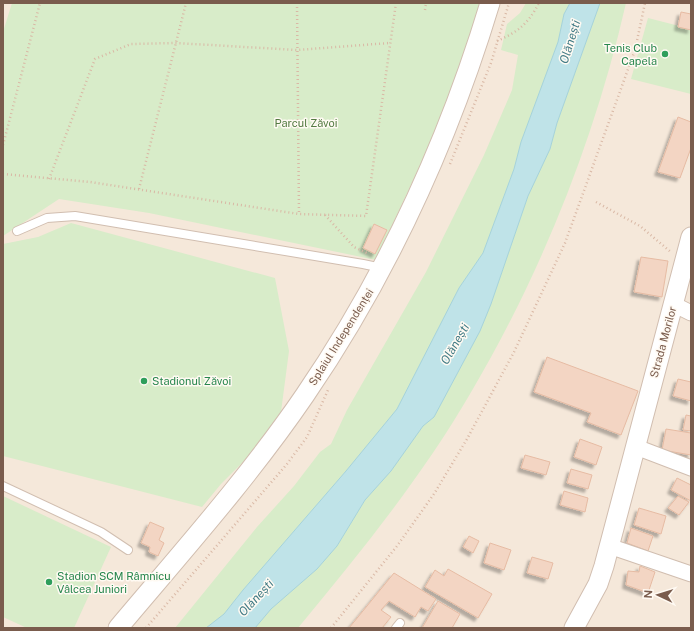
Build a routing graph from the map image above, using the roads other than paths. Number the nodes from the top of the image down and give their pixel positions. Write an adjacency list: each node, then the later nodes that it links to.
1 (490, 3): 5 (street, Splaiul Independenței)
2 (17, 231): 5 (lane)
3 (691, 238): 4 (street, Strada Morilor)
4 (687, 260): 6 (street, Strada Morilor)
5 (383, 269): 14 (street, Splaiul Independenței)
6 (673, 304): 7 (street); 8 (street, Strada Morilor)
7 (691, 313)
8 (636, 447): 9 (street); 11 (street, Strada Morilor)
9 (691, 468)
10 (3, 486): 12 (lane)
11 (610, 546): 13 (street); 15 (street, Strada Morilor)
12 (128, 550)
13 (691, 574)
14 (118, 628)
15 (574, 628)

